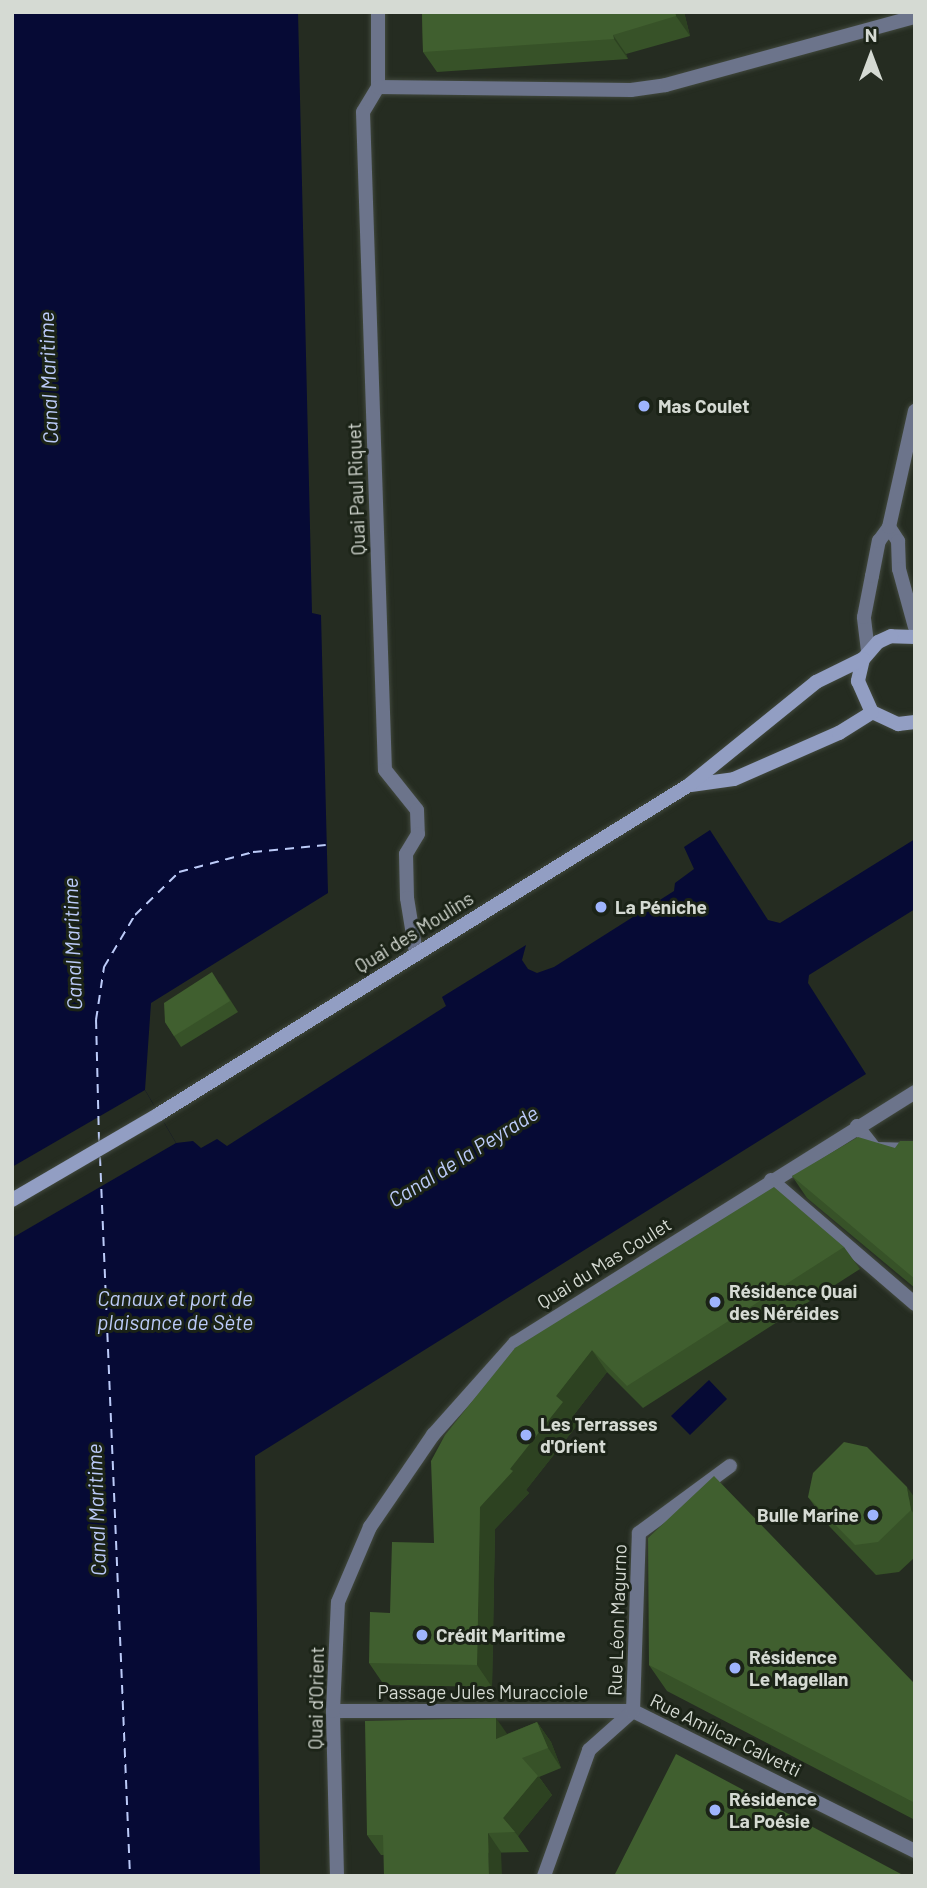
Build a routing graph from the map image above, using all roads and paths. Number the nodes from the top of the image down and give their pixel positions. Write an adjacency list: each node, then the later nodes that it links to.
1 (378, 12): 3 (street, Quai Paul Riquet)
2 (915, 17): 3 (street)
3 (378, 87): 12 (street, Quai Paul Riquet)
4 (915, 411): 5 (street)
5 (889, 527): 6 (street); 8 (street)
6 (915, 626)
7 (915, 637): 8 (main road, Quai des Moulins)
8 (865, 655): 9 (main road); 11 (main road, Quai des Moulins)
9 (872, 712): 10 (main road); 11 (main road)
10 (915, 722)
11 (690, 785): 12 (main road, Quai des Moulins)
12 (416, 953): 17 (main road, Quai des Moulins)
13 (915, 1092): 14 (street, Quai du Mas Coulet)
14 (857, 1126): 15 (street); 16 (street, Quai du Mas Coulet)
15 (915, 1150)
16 (771, 1180): 18 (street); 20 (street, Quai du Mas Coulet)
17 (12, 1200)
18 (915, 1304)
19 (730, 1466): 22 (street, Rue Léon Magurno)
20 (370, 1527): 21 (street, Quai d'Orient)
21 (333, 1711): 22 (street, Passage Jules Muracciole); 24 (street, Quai d'Orient)
22 (633, 1711): 23 (street, Rue Amilcar Calvetti); 25 (street, Rue Léon Magurno)
23 (915, 1851)
24 (337, 1876)
25 (544, 1876)

